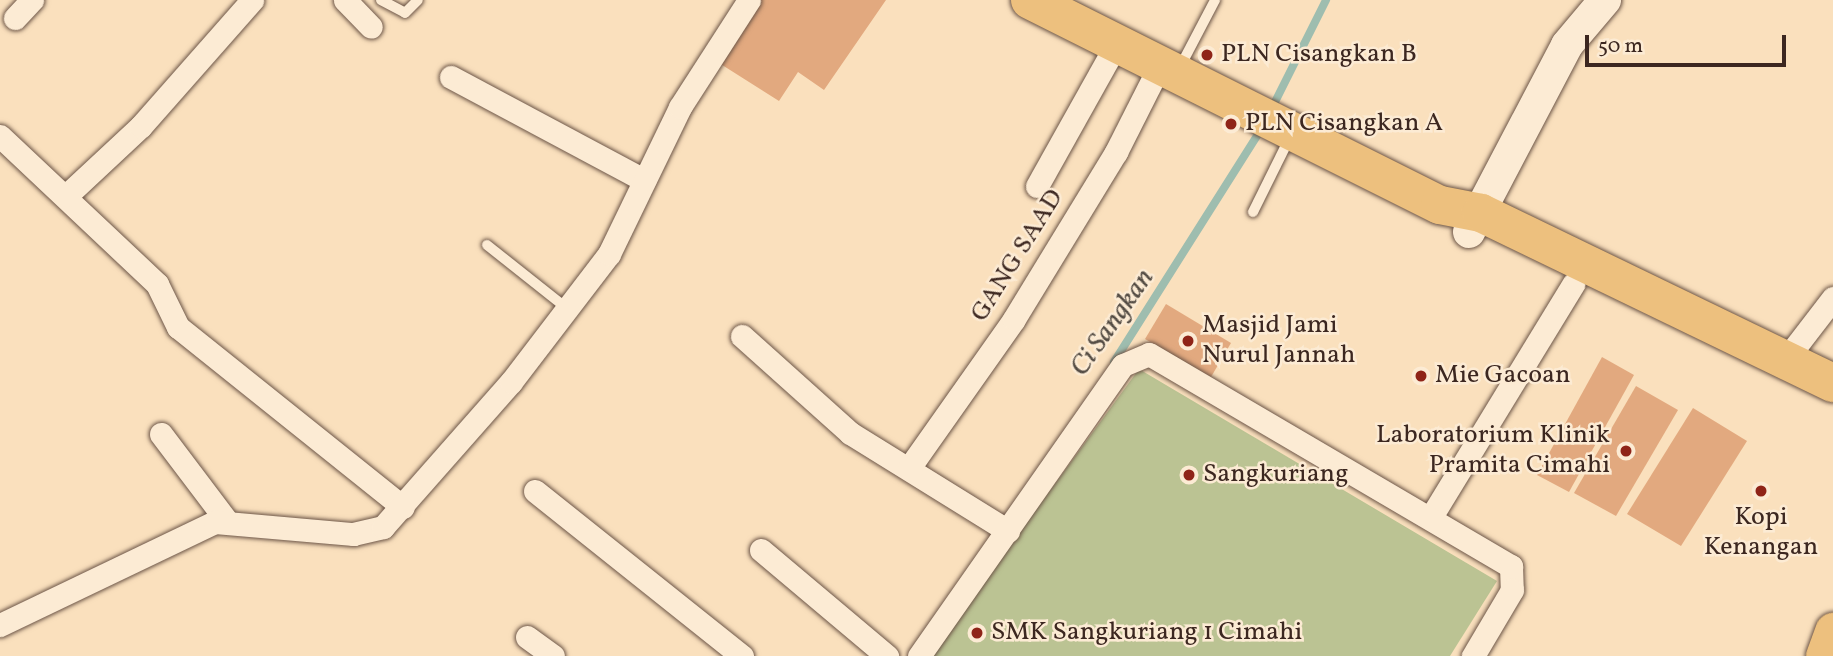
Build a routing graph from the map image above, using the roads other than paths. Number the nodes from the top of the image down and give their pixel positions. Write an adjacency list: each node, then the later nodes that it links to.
1 (32, 0): 10 (street)
2 (252, 0): 19 (street)
3 (345, 0): 11 (street)
4 (381, 0): 5 (lane)
5 (418, 0)
6 (749, 0): 17 (street)
7 (1030, 0): 12 (highway)
8 (1214, 0): 13 (lane)
9 (1605, 0): 21 (main road)
10 (15, 18)
11 (371, 27)
12 (1117, 43): 13 (highway); 18 (street)
13 (1169, 69): 15 (highway); 31 (street, GANG SAAD)
14 (451, 77): 17 (street)
15 (1276, 123): 20 (lane); 21 (highway)
16 (0, 136): 19 (street)
17 (644, 180): 25 (street)
18 (1037, 186)
19 (67, 195): 33 (street)
20 (1253, 212)
21 (1475, 222): 23 (highway); 27 (highway)
22 (487, 245): 25 (lane)
23 (1573, 284): 29 (highway); 34 (street)
24 (1833, 298): 27 (street)
25 (569, 310): 33 (street)
26 (743, 336): 31 (street)
27 (1786, 359): 28 (highway)
28 (1833, 383)
29 (1833, 408)
30 (161, 434): 35 (street)
31 (909, 468): 36 (street)
32 (535, 491): 42 (street)
33 (403, 507): 35 (street)
34 (1431, 517): 36 (street); 45 (street)
35 (226, 520): 38 (street)
36 (1003, 527): 44 (street)
37 (761, 550): 43 (street)
38 (0, 625)
39 (1833, 631): 46 (main road)
40 (527, 637): 41 (street)
41 (553, 656)
42 (743, 656)
43 (887, 656)
44 (919, 656)
45 (1473, 656)
46 (1824, 656)

